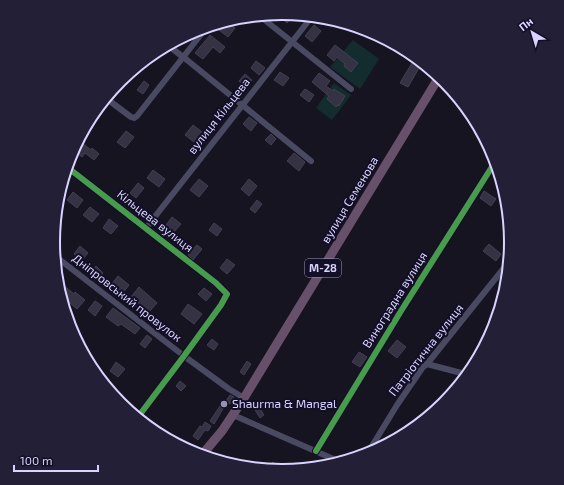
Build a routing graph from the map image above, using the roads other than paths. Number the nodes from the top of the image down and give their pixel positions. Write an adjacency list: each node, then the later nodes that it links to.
1 (266, 20): 4 (street)
2 (307, 21): 4 (street, вулиця Кільцева)
3 (200, 36): 6 (street)
4 (291, 41): 8 (street); 10 (street, вулиця Кільцева)
5 (173, 49): 6 (street)
6 (183, 57): 9 (street); 10 (street)
7 (436, 82): 20 (highway, вулиця Семенова / М-28)
8 (351, 89)
9 (110, 101)
10 (243, 105): 11 (street); 14 (street, вулиця Кільцева)
11 (311, 161)
12 (492, 167): 25 (street, Виноградна вулиця)
13 (71, 170): 14 (street, Кільцева вулиця)
14 (146, 228): 17 (street, Кільцева вулиця)
15 (60, 260): 17 (street, Дніпровський провулок)
16 (503, 269): 18 (street, Патріотична вулиця)
17 (184, 356): 20 (street, Дніпровський провулок); 21 (street)
18 (427, 364): 19 (street); 23 (street, Патріотична вулиця)
19 (462, 373)
20 (244, 398): 22 (highway, вулиця Семенова / М-28)
21 (140, 414)
22 (233, 415): 24 (highway, вулиця Семенова / М-28); 25 (street)
23 (374, 445)
24 (205, 451)
25 (316, 451): 26 (street)
26 (333, 459)

